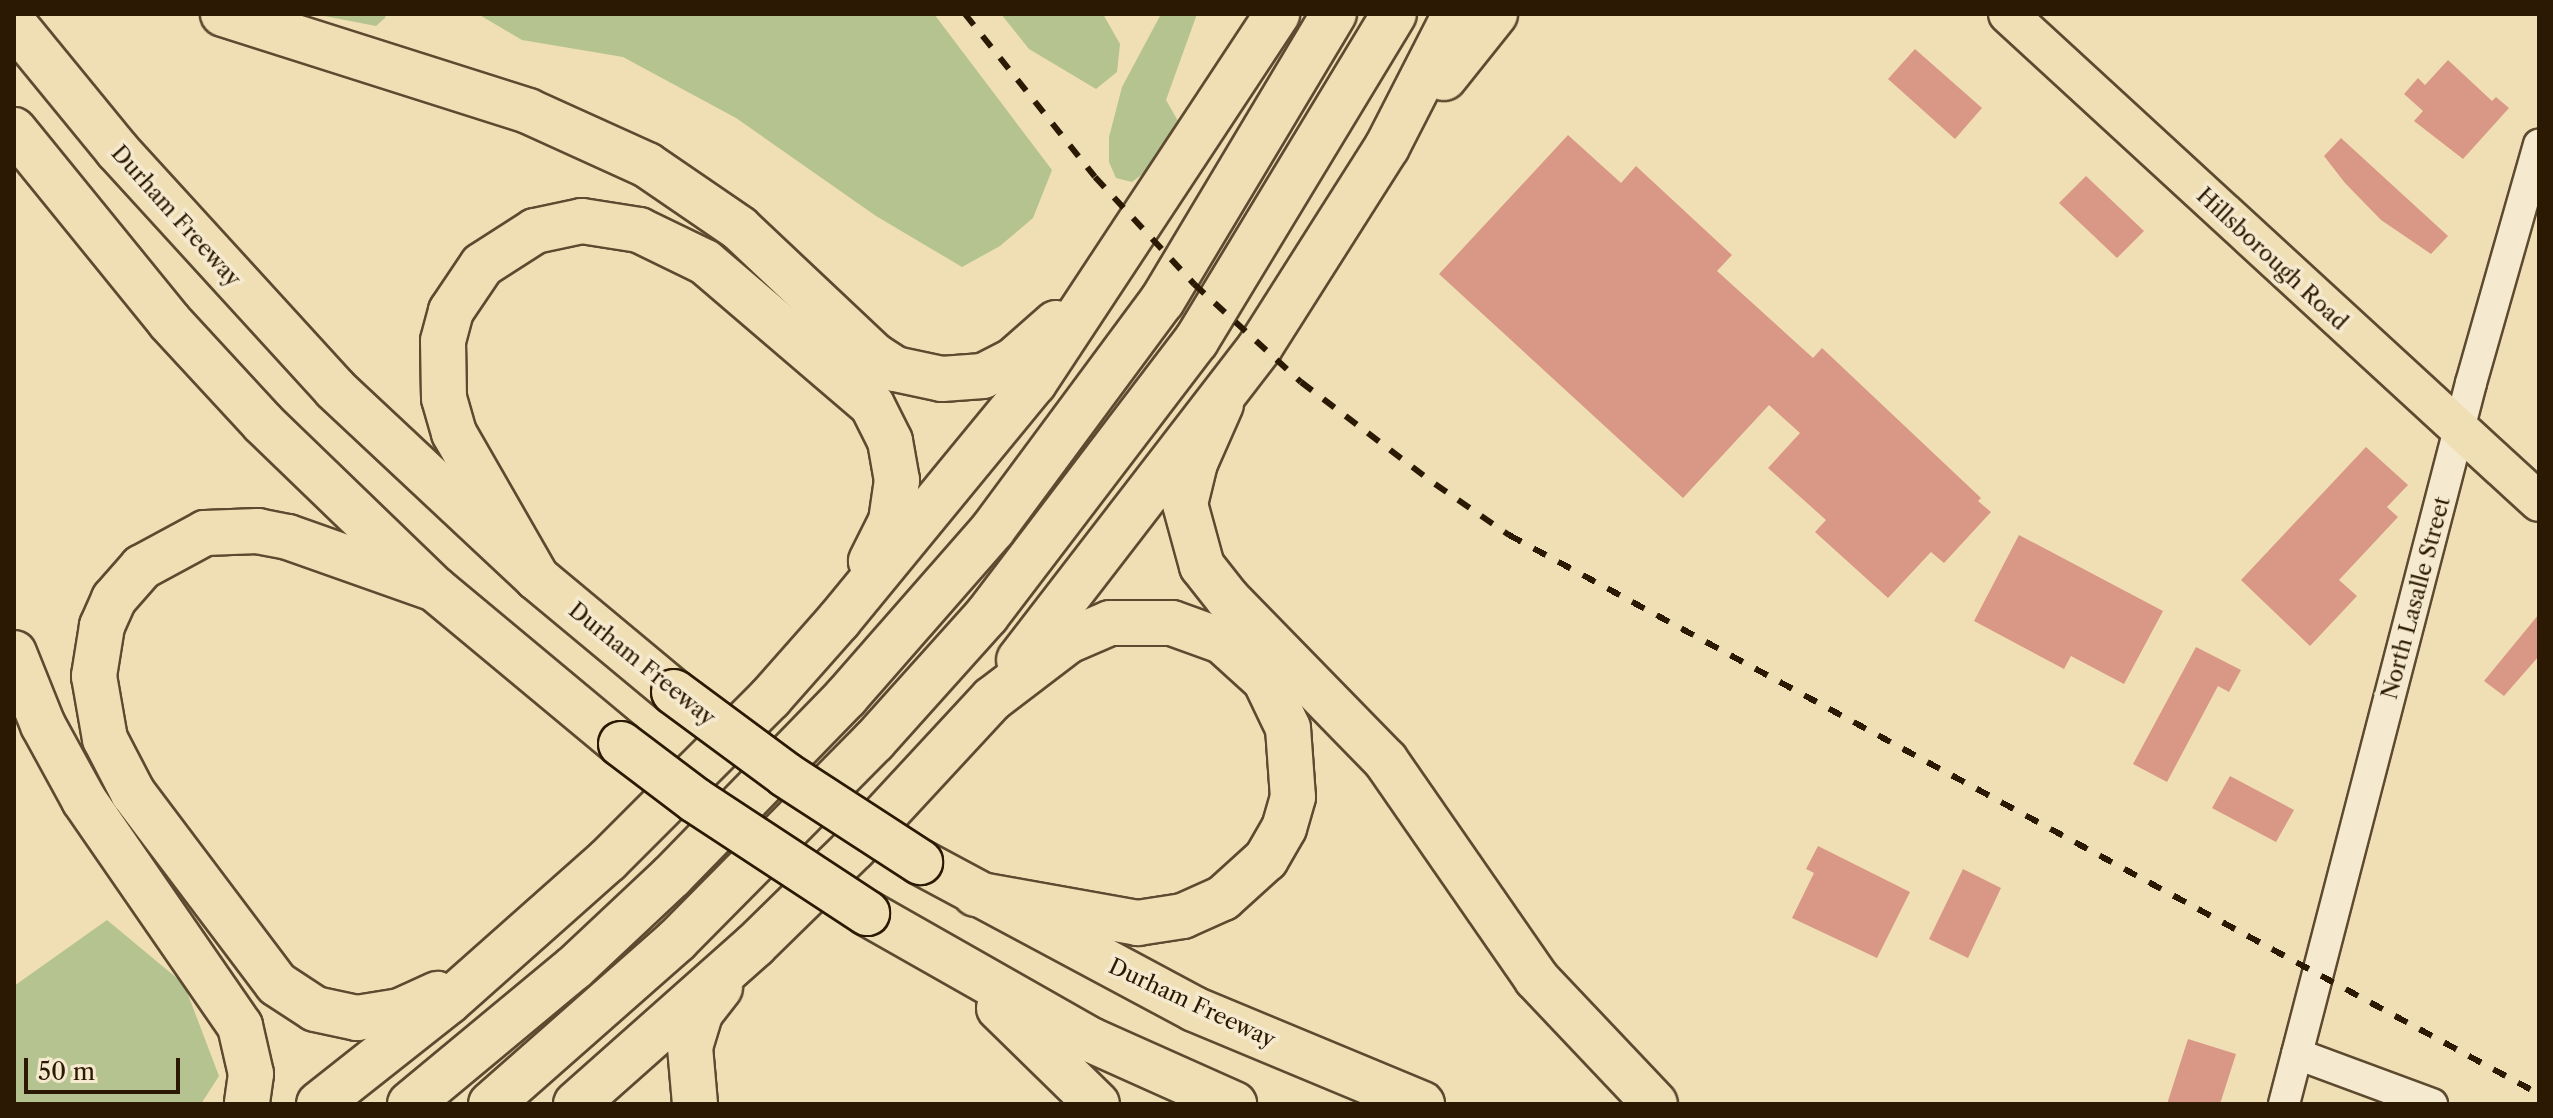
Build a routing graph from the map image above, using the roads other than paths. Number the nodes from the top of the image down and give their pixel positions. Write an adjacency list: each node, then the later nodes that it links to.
1 (223, 14): 14 (highway)
2 (1261, 14): 10 (highway)
3 (1277, 14): 10 (highway)
4 (1334, 14): 30 (highway)
5 (1394, 14): 31 (highway)
6 (1455, 14): 13 (highway)
7 (1495, 14): 13 (highway)
8 (2008, 14): 16 (main road, Hillsborough Road)
9 (14, 24): 18 (highway, Durham Freeway)
10 (1235, 78): 14 (highway)
11 (14, 130): 19 (highway)
12 (2539, 144): 16 (street, North Lasalle Street)
13 (1387, 147): 15 (highway)
14 (1124, 251): 20 (highway)
15 (1221, 404): 22 (highway); 37 (highway)
16 (2459, 433): 17 (main road, Hillsborough Road); 27 (street, North Lasalle Street)
17 (2539, 502)
18 (537, 578): 20 (highway); 23 (highway, Durham Freeway, bridge)
19 (435, 589): 25 (highway, bridge); 26 (highway)
20 (839, 620): 26 (highway)
21 (14, 653): 28 (highway)
22 (992, 699): 23 (highway); 24 (highway)
23 (976, 894): 36 (highway, Durham Freeway)
24 (755, 945): 32 (highway); 33 (highway)
25 (951, 964): 34 (highway); 35 (highway)
26 (476, 976): 29 (highway)
27 (2297, 1054): 38 (street, North Lasalle Street); 39 (street)
28 (247, 1104)
29 (319, 1104)
30 (410, 1104)
31 (491, 1104)
32 (576, 1104)
33 (695, 1104)
34 (1097, 1104)
35 (1234, 1104)
36 (1422, 1104)
37 (1655, 1104)
38 (2284, 1104)
39 (2432, 1104)

